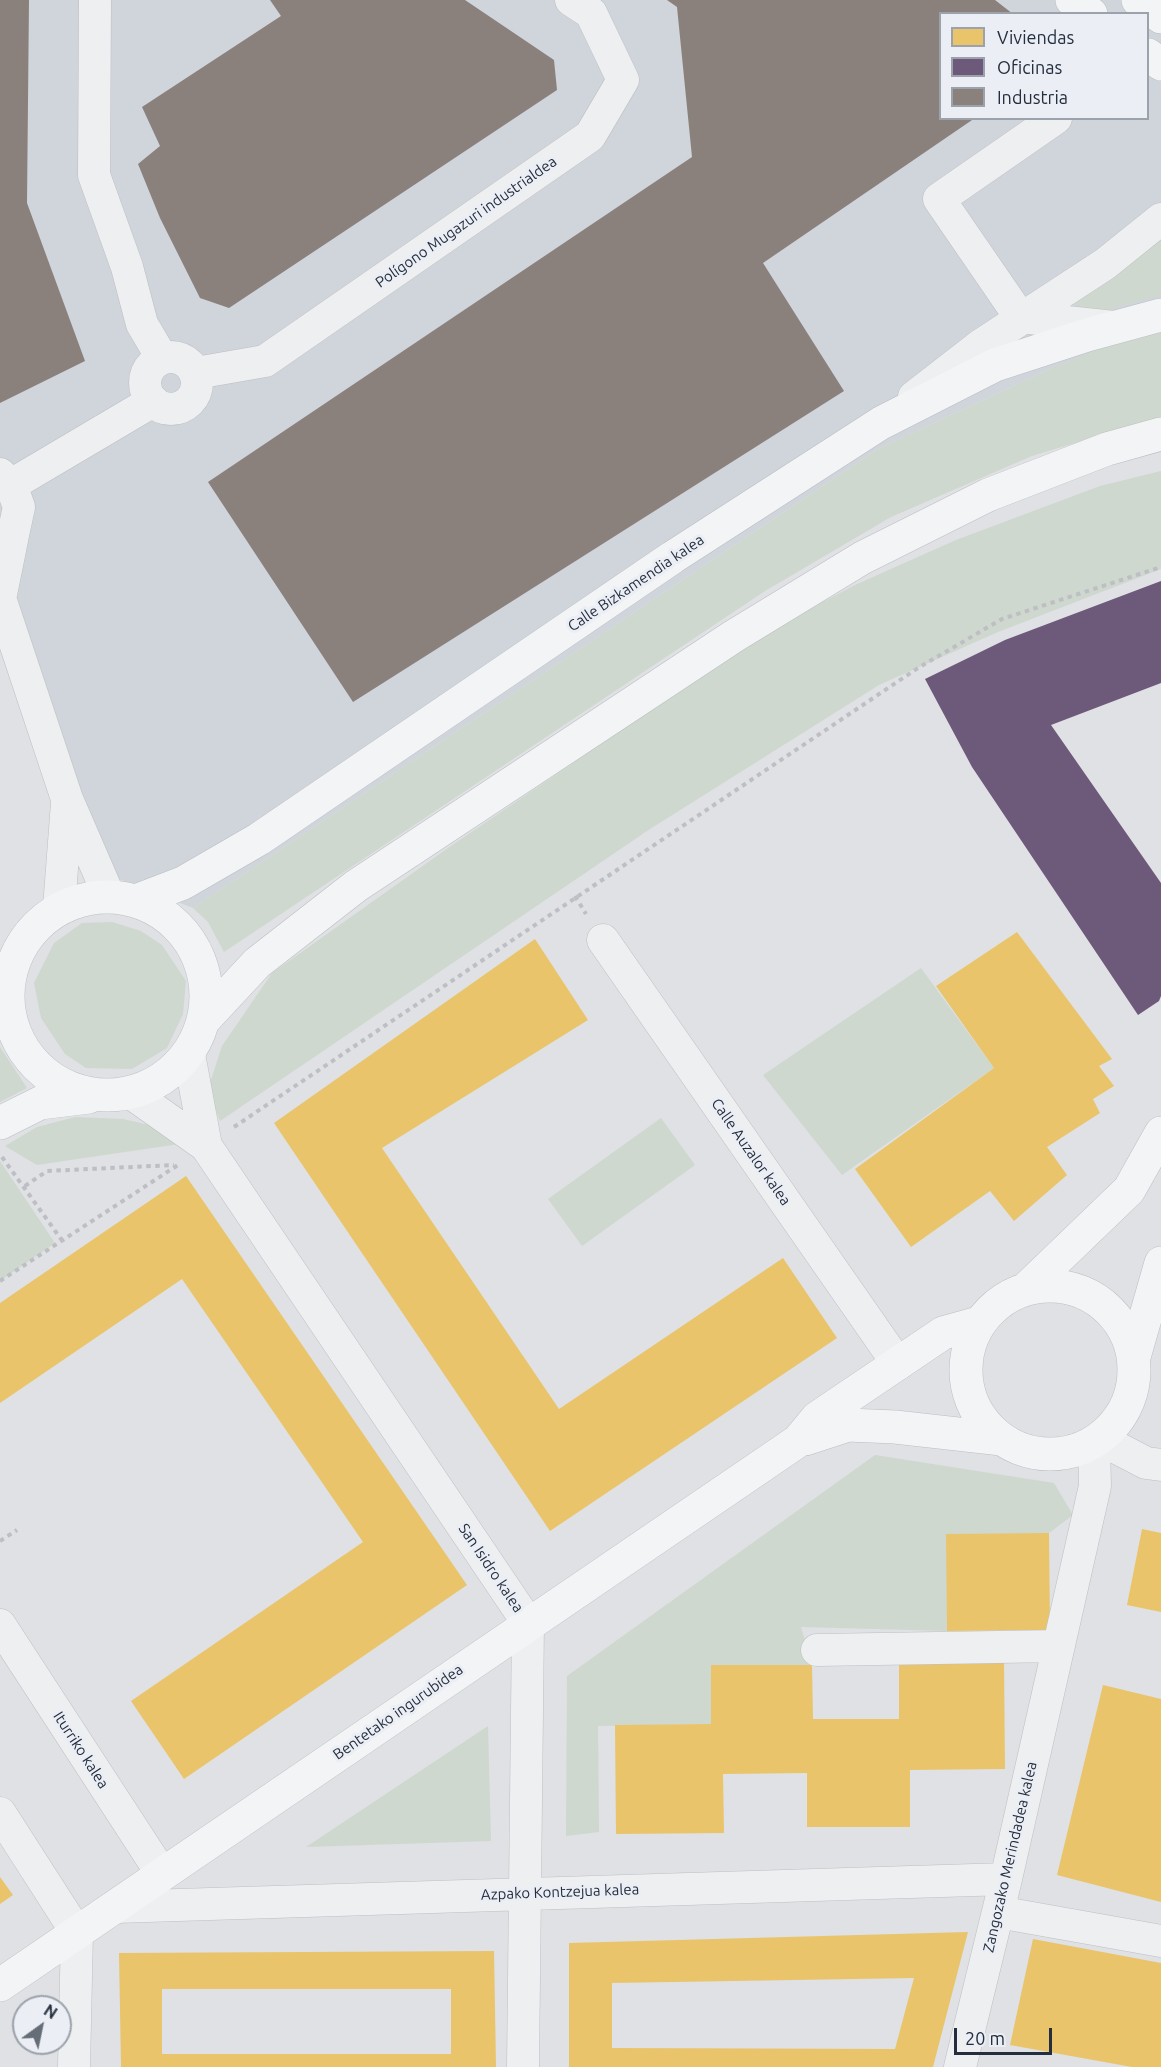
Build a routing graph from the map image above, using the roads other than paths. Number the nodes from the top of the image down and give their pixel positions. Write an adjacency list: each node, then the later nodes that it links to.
1 (95, 0): 12 (street)
2 (571, 0): 13 (street, Polígono Mugazuri industrialdea)
3 (1072, 0): 5 (main road)
4 (1138, 0): 6 (main road)
5 (1088, 12)
6 (1161, 16)
7 (1053, 120): 10 (street)
8 (1161, 219): 10 (street)
9 (1161, 315): 11 (main road, Calle Bizkamendia kalea)
10 (1020, 317): 11 (street); 15 (street)
11 (1117, 327): 15 (main road, Calle Bizkamendia kalea)
12 (162, 358): 13 (street); 14 (street)
13 (196, 373): 14 (street)
14 (153, 401): 17 (street)
15 (881, 423): 21 (main road, Calle Bizkamendia kalea)
16 (1159, 435): 25 (main road)
17 (6, 479): 18 (street)
18 (7, 538): 19 (street)
19 (0, 599): 20 (street)
20 (67, 799): 21 (street); 22 (street)
21 (122, 898): 22 (main road); 25 (main road)
22 (59, 908): 24 (main road)
23 (603, 940): 36 (street, Calle Auzalor kalea)
24 (5, 974): 28 (main road)
25 (204, 1020): 26 (main road)
26 (189, 1054): 27 (main road); 31 (street, San Isidro kalea)
27 (131, 1093): 28 (main road); 31 (street, San Isidro kalea)
28 (96, 1096): 29 (main road)
29 (0, 1123)
30 (1161, 1133): 33 (main road)
31 (206, 1146): 41 (street, San Isidro kalea)
32 (1161, 1263): 35 (main road)
33 (1026, 1289): 34 (main road); 35 (main road)
34 (979, 1323): 36 (main road, Bentetako ingurubidea); 37 (main road)
35 (1134, 1357): 39 (main road)
36 (898, 1364): 38 (main road, Bentetako ingurubidea)
37 (1002, 1439): 38 (main road, Bentetako ingurubidea); 39 (main road)
38 (798, 1441): 41 (main road, Bentetako ingurubidea)
39 (1097, 1441): 40 (street); 43 (street, Zangozako Merindadea kalea)
40 (1161, 1465)
41 (528, 1623): 46 (main road, Bentetako ingurubidea); 48 (street, San Isidro kalea)
42 (0, 1625): 46 (street, Iturriko kalea)
43 (1058, 1647): 44 (street); 47 (street, Zangozako Merindadea kalea)
44 (817, 1650)
45 (0, 1813): 51 (street)
46 (162, 1875): 49 (main road, Bentetako ingurubidea)
47 (1006, 1880): 48 (street, Azpako Kontzejua kalea); 50 (street, Zangozako Merindadea kalea)
48 (523, 1893): 49 (street, Azpako Kontzejua kalea); 55 (street, San Isidro kalea)
49 (115, 1907): 51 (main road, Bentetako ingurubidea)
50 (998, 1912): 52 (street); 56 (street, Zangozako Merindadea kalea)
51 (77, 1933): 53 (main road, Bentetako ingurubidea); 54 (street)
52 (1161, 1941)
53 (0, 1985)
54 (74, 2067)
55 (523, 2067)
56 (960, 2067)

